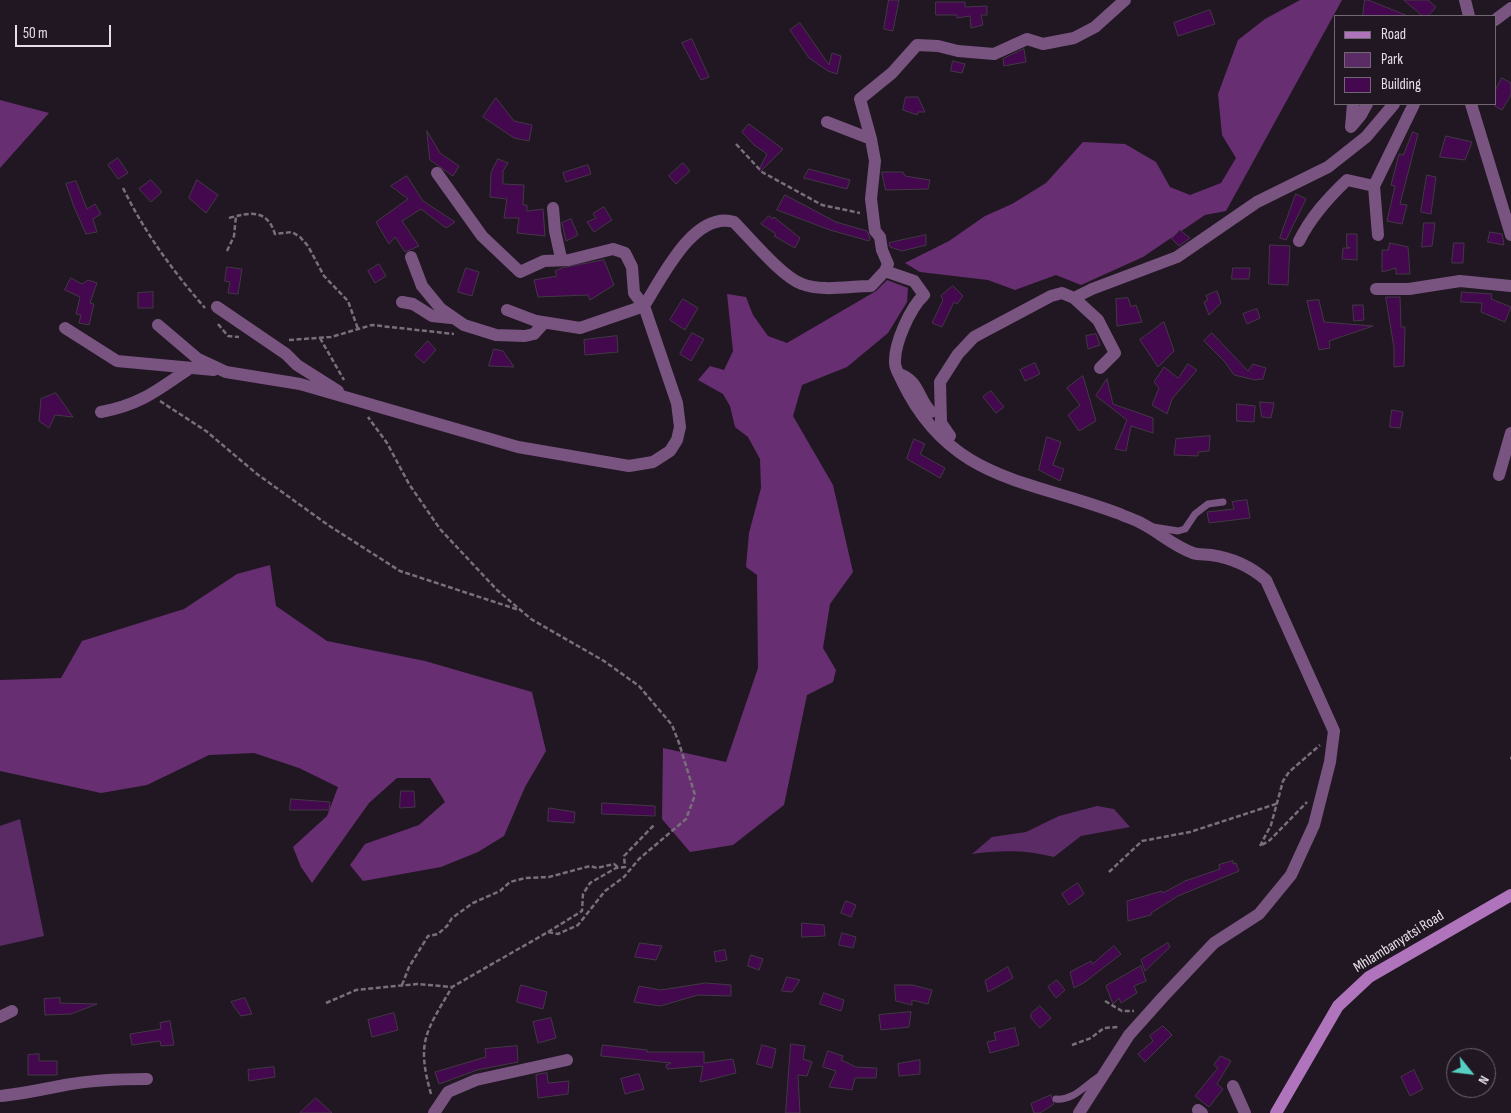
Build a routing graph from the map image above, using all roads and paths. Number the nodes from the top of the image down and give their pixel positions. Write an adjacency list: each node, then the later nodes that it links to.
1 (1125, 0): 12 (street)
2 (1465, 0): 4 (street)
3 (1511, 8): 5 (street)
4 (1469, 15)
5 (1496, 19)
6 (1353, 105): 7 (street)
7 (1367, 105)
8 (1393, 105): 30 (street)
9 (1414, 105): 15 (street)
10 (1471, 105): 22 (street)
11 (826, 122): 12 (street)
12 (871, 139): 18 (street)
13 (736, 144): 18 (path)
14 (437, 173): 26 (street)
15 (1374, 186): 21 (street); 23 (street)
16 (123, 188): 34 (path)
17 (553, 208): 26 (street)
18 (872, 212): 27 (street)
19 (236, 216): 20 (path); 24 (path); 40 (path)
20 (229, 218)
21 (1378, 235)
22 (1511, 235)
23 (1298, 241)
24 (227, 251)
25 (411, 257): 35 (street)
26 (561, 258): 32 (street)
27 (885, 271): 32 (street); 47 (street)
28 (1511, 286): 29 (street)
29 (1376, 289)
30 (1074, 298): 45 (street); 52 (street)
31 (402, 302): 35 (street)
32 (644, 306): 37 (street); 50 (street)
33 (507, 310): 37 (street)
34 (213, 311): 43 (street)
35 (453, 318): 41 (street)
36 (216, 322): 43 (path)
37 (544, 322): 41 (street)
38 (158, 325): 46 (street)
39 (65, 328): 44 (street)
40 (358, 329): 41 (path); 42 (path)
41 (479, 330)
42 (320, 338): 43 (path); 48 (path)
43 (265, 340): 50 (street)
44 (190, 368): 46 (street); 49 (street)
45 (1100, 368)
46 (226, 372): 50 (street)
47 (899, 374): 52 (street); 54 (street)
48 (347, 383)
49 (150, 395): 51 (street); 58 (path)
50 (353, 398): 58 (path)
51 (101, 412)
52 (941, 424): 54 (street)
53 (1511, 432): 55 (street)
54 (967, 458): 57 (street)
55 (1498, 474)
56 (1223, 502): 57 (lane)
57 (1145, 526): 59 (street)
58 (521, 611): 66 (path)
59 (1334, 731): 61 (path); 71 (street)
60 (1309, 800): 61 (path)
61 (1276, 804): 64 (path)
62 (655, 824): 63 (path)
63 (619, 868): 66 (path); 67 (path)
64 (1108, 872)
65 (1511, 895): 86 (main road, Mhlambanyatsi Road)
66 (548, 932): 68 (path)
67 (402, 985): 68 (path); 70 (path)
68 (452, 987): 81 (path)
69 (1105, 1001): 71 (path)
70 (326, 1004)
71 (1153, 1008): 74 (street)
72 (12, 1011): 73 (street)
73 (0, 1017)
74 (1135, 1028): 75 (path); 77 (street)
75 (1072, 1045)
76 (567, 1060): 83 (street)
77 (1103, 1074): 82 (lane); 84 (street)
78 (147, 1079): 80 (street)
79 (1233, 1086): 85 (street)
80 (0, 1096)
81 (432, 1096)
82 (1056, 1099)
83 (434, 1113)
84 (1079, 1113)
85 (1245, 1113)
86 (1276, 1113)

